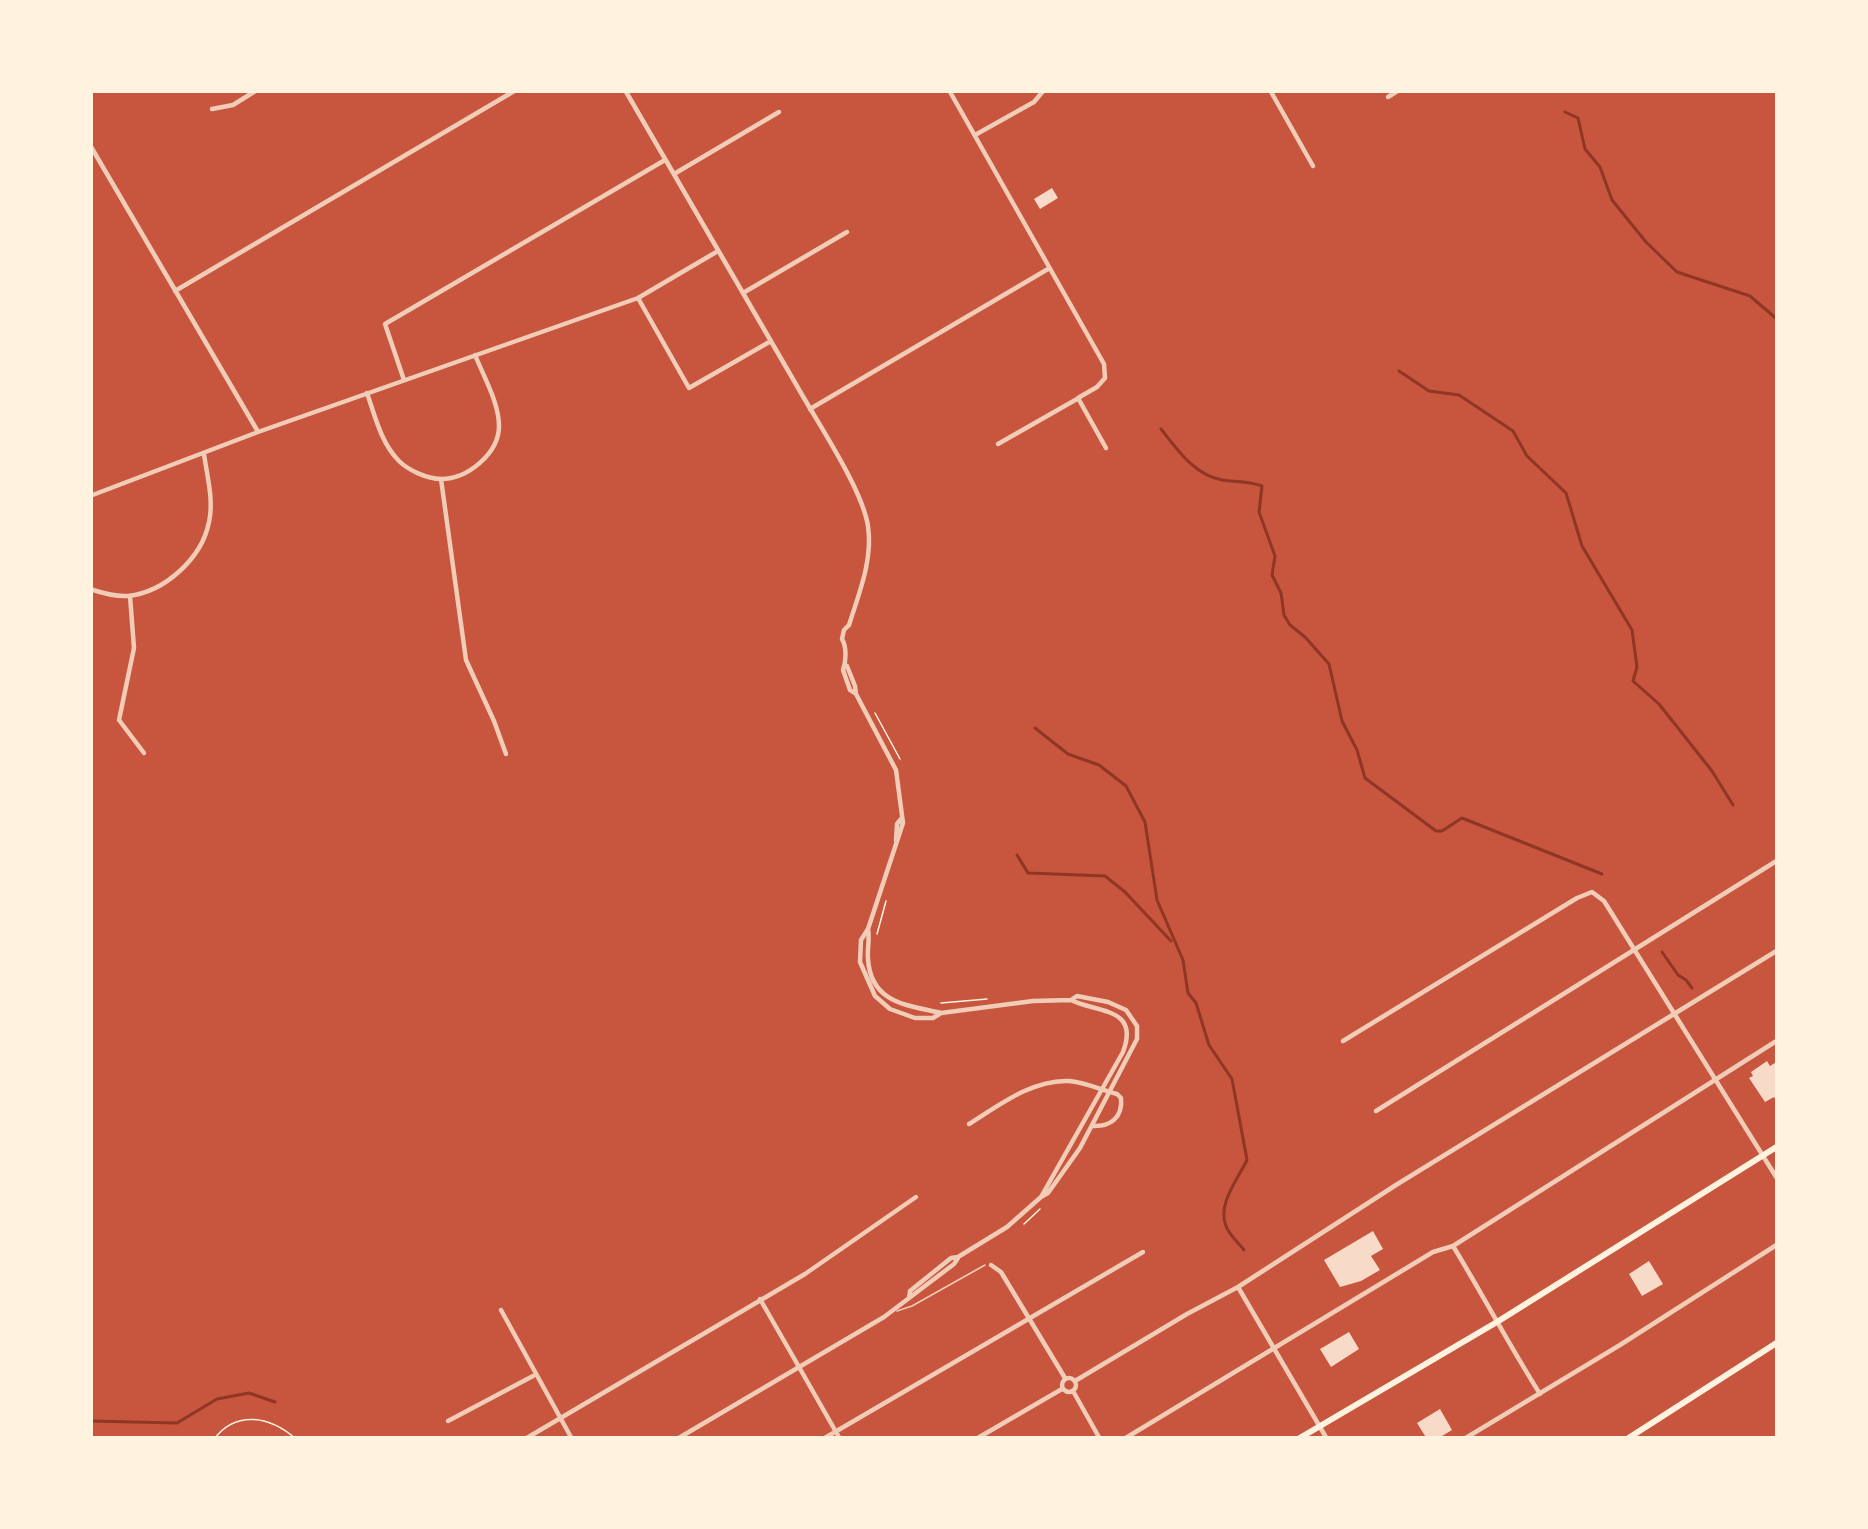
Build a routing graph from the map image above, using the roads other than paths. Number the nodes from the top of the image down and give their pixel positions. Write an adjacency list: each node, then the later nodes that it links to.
1 (257, 90): 9 (street)
2 (516, 90): 19 (street)
3 (625, 90): 13 (street)
4 (949, 90): 11 (street)
5 (1044, 90): 11 (street)
6 (1270, 90): 14 (street)
7 (1399, 90): 8 (street)
8 (1388, 97)
9 (212, 109)
10 (779, 112): 15 (street)
11 (975, 135): 18 (street)
12 (90, 146): 19 (street)
13 (665, 160): 15 (street); 24 (street)
14 (1313, 166)
15 (674, 174): 17 (street)
16 (848, 232): 20 (street)
17 (718, 251): 20 (street); 21 (street)
18 (1049, 268): 26 (street); 27 (street)
19 (175, 291): 28 (street)
20 (743, 293): 22 (street)
21 (638, 298): 22 (street); 23 (street)
22 (771, 341): 27 (street)
23 (476, 355): 24 (street); 32 (street)
24 (404, 380): 25 (street)
25 (367, 393): 28 (street); 32 (street)
26 (1078, 398): 29 (street); 30 (street)
27 (810, 409): 41 (street)
28 (259, 432): 31 (street)
29 (998, 444)
30 (1106, 448)
31 (204, 454): 33 (street); 35 (street)
32 (441, 479): 37 (street)
33 (90, 496)
34 (90, 589): 35 (street)
35 (130, 596): 36 (street)
36 (144, 753)
37 (506, 754)
38 (1778, 860): 39 (street)
39 (1635, 949): 42 (street); 44 (street); 48 (street)
40 (1778, 950): 42 (street)
41 (1071, 1000): 46 (street); 47 (street)
42 (1676, 1015): 45 (street); 60 (street)
43 (1778, 1040): 45 (street)
44 (1343, 1042)
45 (1715, 1080): 52 (street); 57 (street)
46 (1102, 1090): 47 (street); 49 (street); 55 (street)
47 (1110, 1092): 50 (street); 50 (street)
48 (1376, 1111)
49 (969, 1124)
50 (1092, 1126): 55 (street)
51 (1778, 1146): 52 (main road)
52 (1763, 1156): 53 (street); 65 (main road)
53 (1778, 1180)
54 (916, 1197): 61 (street)
55 (1040, 1197): 63 (street)
56 (1778, 1244): 74 (street)
57 (1454, 1246): 65 (street); 67 (street)
58 (1143, 1252): 64 (street)
59 (991, 1265): 63 (lane); 64 (street)
60 (1238, 1287): 67 (street); 71 (street)
61 (760, 1299): 68 (street); 75 (street)
62 (501, 1310): 69 (street)
63 (893, 1312): 68 (street)
64 (1028, 1319): 70 (street); 78 (street)
65 (1498, 1322): 74 (street); 77 (main road)
66 (1778, 1342): 90 (main road)
67 (1275, 1348): 77 (street); 86 (street)
68 (799, 1367): 78 (street); 81 (street)
69 (536, 1375): 75 (street); 76 (street)
70 (1065, 1378): 71 (street); 72 (street)
71 (1075, 1381): 73 (street)
72 (1062, 1389): 73 (street); 84 (street)
73 (1072, 1391): 85 (street)
74 (1540, 1394): 89 (street)
75 (560, 1418): 79 (street); 80 (street)
76 (448, 1421)
77 (1319, 1426): 87 (main road); 88 (street)
78 (836, 1432): 82 (street); 83 (street)
79 (525, 1439)
80 (572, 1439)
81 (677, 1439)
82 (823, 1439)
83 (840, 1439)
84 (976, 1439)
85 (1100, 1439)
86 (1124, 1439)
87 (1298, 1439)
88 (1328, 1439)
89 (1465, 1439)
90 (1627, 1439)

